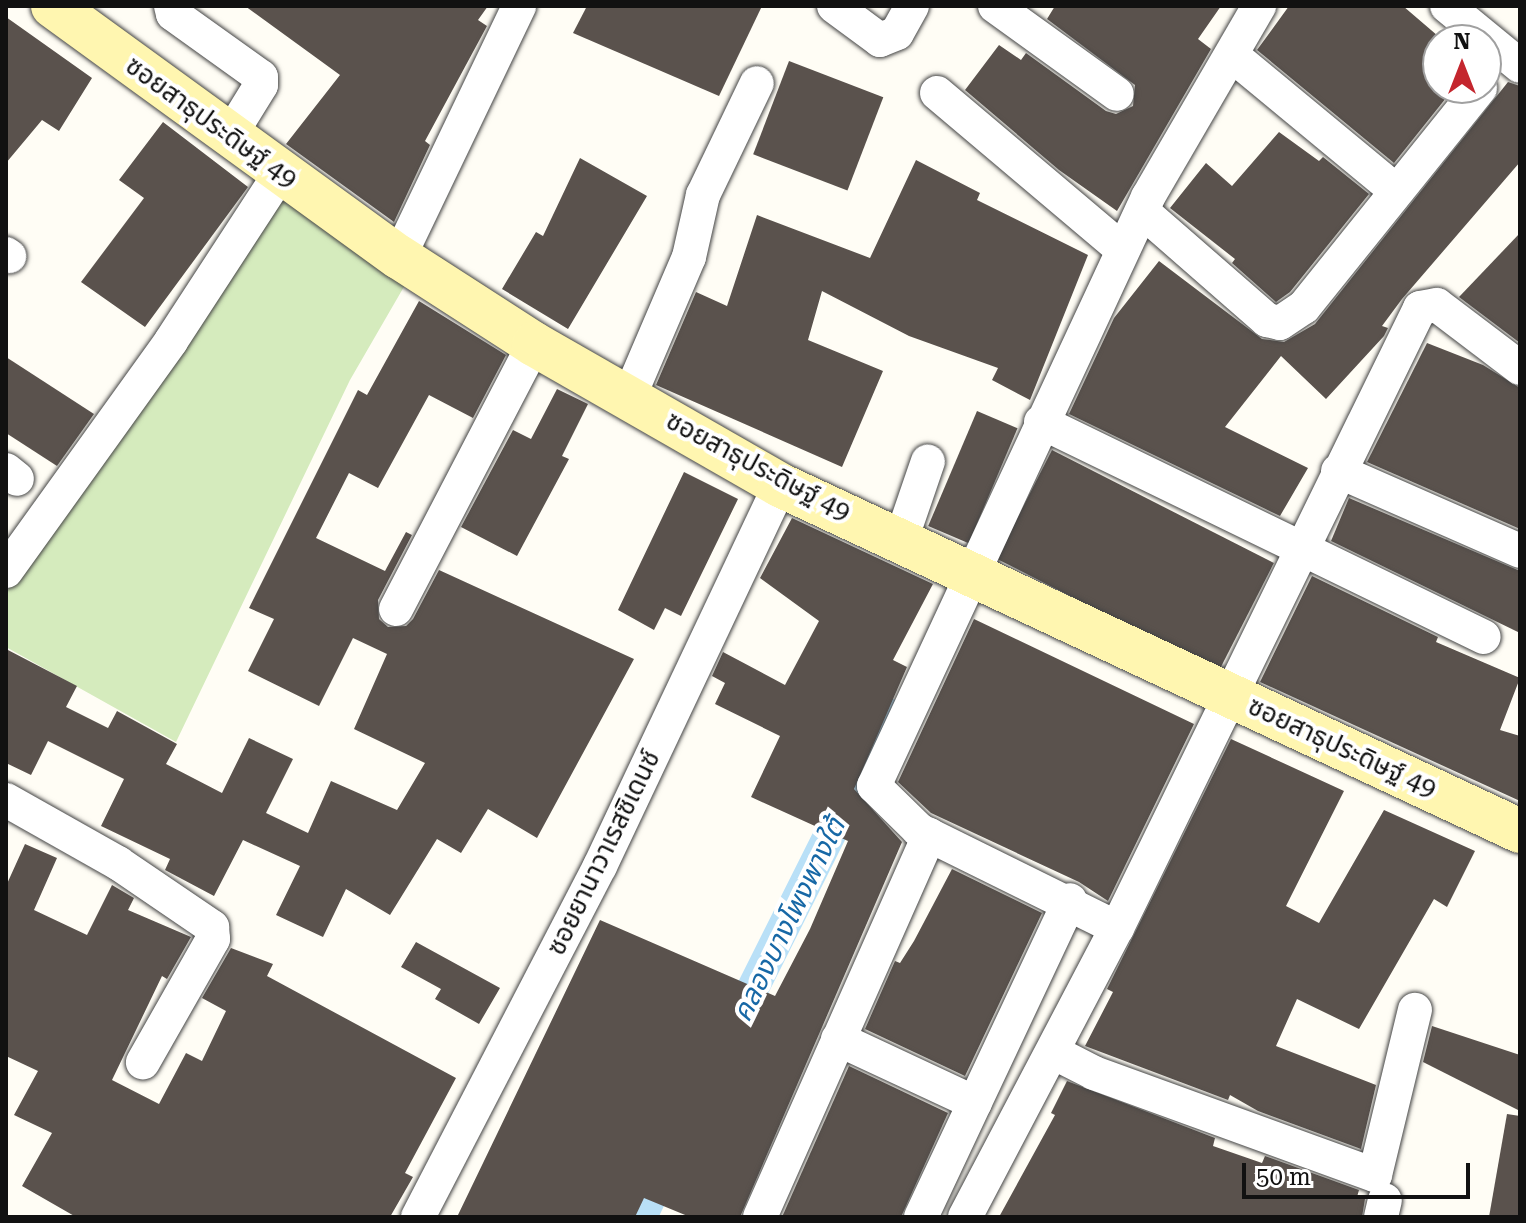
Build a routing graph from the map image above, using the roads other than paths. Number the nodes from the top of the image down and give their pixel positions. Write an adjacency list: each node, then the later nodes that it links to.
1 (53, 6): 15 (street, ซอยสาธุประดิษฐ์ 49)
2 (171, 6): 15 (street)
3 (519, 6): 20 (street)
4 (834, 6): 5 (street)
5 (912, 6)
6 (995, 6): 13 (street)
7 (1259, 6): 9 (street)
8 (1447, 6): 10 (street)
9 (1233, 56): 17 (street); 18 (street)
10 (1504, 67)
11 (757, 83): 23 (street)
12 (937, 93): 19 (street)
13 (1117, 94)
14 (1467, 104): 17 (street)
15 (229, 137): 16 (street, ซอยสาธุประดิษฐ์ 49)
16 (280, 174): 20 (street, ซอยสาธุประดิษฐ์ 49); 31 (street)
17 (1395, 190): 18 (street)
18 (1142, 211): 19 (street)
19 (1123, 250): 24 (street)
20 (399, 257): 21 (street, ซอยสาธุประดิษฐ์ 49)
21 (534, 344): 23 (street, ซอยสาธุประดิษฐ์ 49); 33 (street)
22 (1520, 368): 26 (street)
23 (629, 397): 27 (street, ซอยสาธุประดิษฐ์ 49)
24 (1041, 422): 29 (street); 32 (street)
25 (928, 461): 28 (street)
26 (1338, 471): 29 (street); 30 (street)
27 (780, 485): 28 (street, ซอยสาธุประดิษฐ์ 49); 46 (street, ซอยยานาวาเรสซิเดนซ์)
28 (901, 540): 32 (street, ซอยสาธุประดิษฐ์ 49)
29 (1299, 549): 34 (street); 35 (street)
30 (1520, 551)
31 (6, 571)
32 (971, 572): 35 (street, ซอยสาธุประดิษฐ์ 49); 38 (street)
33 (396, 609)
34 (1483, 637)
35 (1230, 695): 37 (street, ซอยสาธุประดิษฐ์ 49); 40 (street)
36 (6, 800): 44 (street)
37 (1520, 831)
38 (929, 835): 39 (street); 42 (street)
39 (1070, 900): 40 (street); 45 (street)
40 (1117, 928): 43 (street)
41 (1415, 1010): 43 (street)
42 (838, 1039): 45 (street); 47 (street)
43 (1053, 1052): 49 (street)
44 (143, 1062)
45 (975, 1103): 48 (street)
46 (418, 1217)
47 (760, 1217)
48 (921, 1217)
49 (965, 1217)

